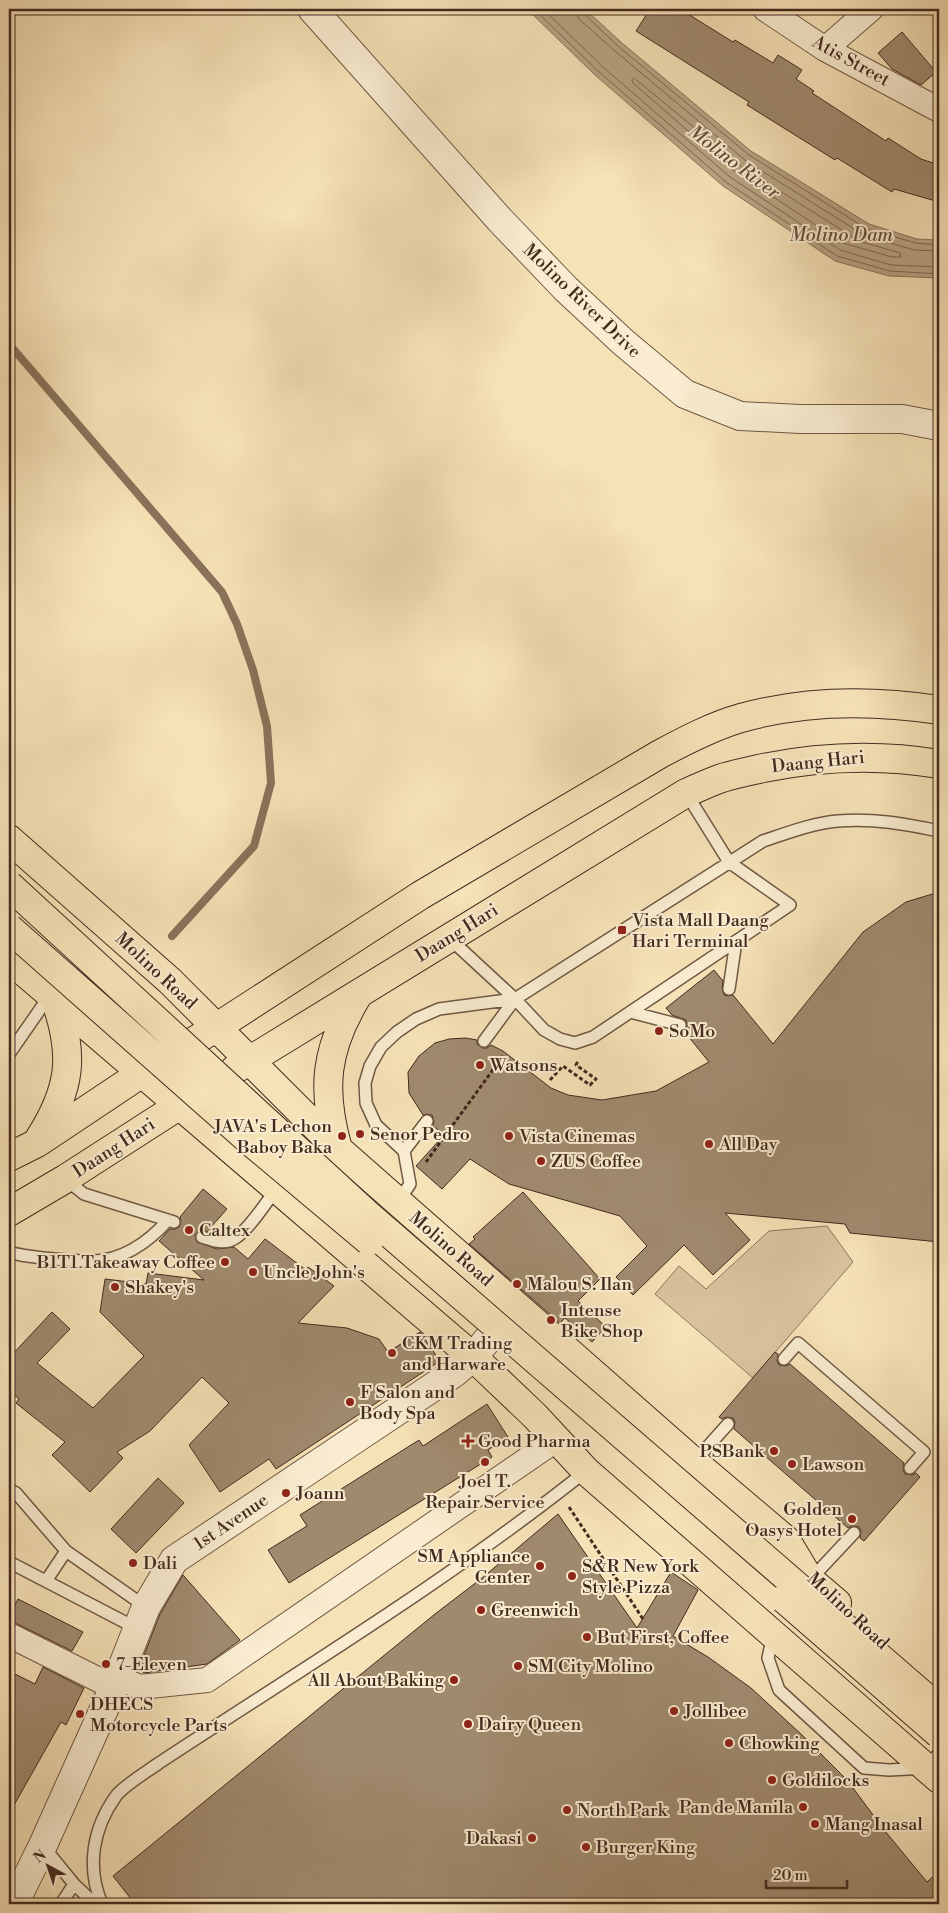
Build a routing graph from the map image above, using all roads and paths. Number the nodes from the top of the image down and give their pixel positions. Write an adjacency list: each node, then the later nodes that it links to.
1 (312, 9): 6 (street, Molino River Drive)
2 (765, 9): 4 (street, Atis Street)
3 (871, 9): 4 (street)
4 (825, 49): 5 (street, Atis Street)
5 (939, 110)
6 (939, 426)
7 (939, 710): 24 (main road)
8 (939, 764): 9 (main road, Daang Hari)
9 (686, 794): 12 (lane); 15 (main road, Daang Hari)
10 (939, 831): 12 (lane)
11 (9, 839): 24 (main road, Molino Road)
12 (729, 862): 16 (lane); 20 (lane)
13 (9, 885): 65 (main road, Molino Road, bridge)
14 (9, 928): 66 (main road, Molino Road, bridge)
15 (449, 938): 19 (main road, Daang Hari); 20 (lane)
16 (736, 941): 18 (lane); 22 (lane)
17 (9, 959): 21 (main road)
18 (729, 989)
19 (358, 994): 29 (main road, Daang Hari); 35 (main road)
20 (515, 999): 25 (lane); 26 (lane); 36 (lane)
21 (57, 1001): 27 (lane); 30 (main road); 34 (main road)
22 (630, 1012): 23 (lane); 25 (lane)
23 (680, 1026)
24 (216, 1028): 29 (main road, Molino Road); 30 (main road)
25 (593, 1037): 31 (path)
26 (484, 1042)
27 (9, 1054)
28 (503, 1056): 40 (path)
29 (248, 1061): 32 (main road, Daang Hari); 35 (main road, Molino Road)
30 (142, 1073): 32 (main road); 34 (main road)
31 (550, 1080)
32 (179, 1105): 38 (main road, Daang Hari); 39 (main road)
33 (427, 1121): 36 (lane)
34 (37, 1142): 37 (main road)
35 (338, 1149): 40 (main road, Molino Road)
36 (404, 1151): 40 (lane)
37 (9, 1157)
38 (65, 1180): 41 (main road, Daang Hari); 43 (lane)
39 (277, 1188): 42 (lane); 45 (main road)
40 (404, 1193): 44 (main road, Molino Road)
41 (9, 1212)
42 (202, 1237)
43 (9, 1252)
44 (516, 1306): 45 (street, 1st Avenue); 49 (main road, Molino Road)
45 (473, 1357): 48 (main road); 59 (street, 1st Avenue)
46 (784, 1359): 50 (lane)
47 (728, 1424): 49 (lane)
48 (557, 1439): 51 (main road); 63 (street)
49 (694, 1462): 57 (main road, Molino Road)
50 (910, 1468)
51 (586, 1471): 53 (lane); 61 (main road)
52 (9, 1490): 55 (lane)
53 (559, 1492): 60 (path); 73 (lane)
54 (854, 1533): 57 (lane)
55 (66, 1551): 58 (lane); 59 (lane)
56 (9, 1562): 58 (lane)
57 (810, 1580): 64 (main road, Molino Road)
58 (46, 1581): 59 (lane)
59 (142, 1618): 63 (street, 1st Avenue)
60 (643, 1618)
61 (774, 1633): 67 (main road); 67 (lane)
62 (9, 1635): 63 (street)
63 (116, 1683): 68 (street, 1st Avenue)
64 (939, 1694)
65 (939, 1709)
66 (939, 1734)
67 (935, 1766)
68 (43, 1845): 69 (lane); 70 (street, 1st Avenue)
69 (74, 1884): 71 (lane); 72 (lane)
70 (14, 1904)
71 (61, 1904)
72 (95, 1904)
73 (102, 1904)

